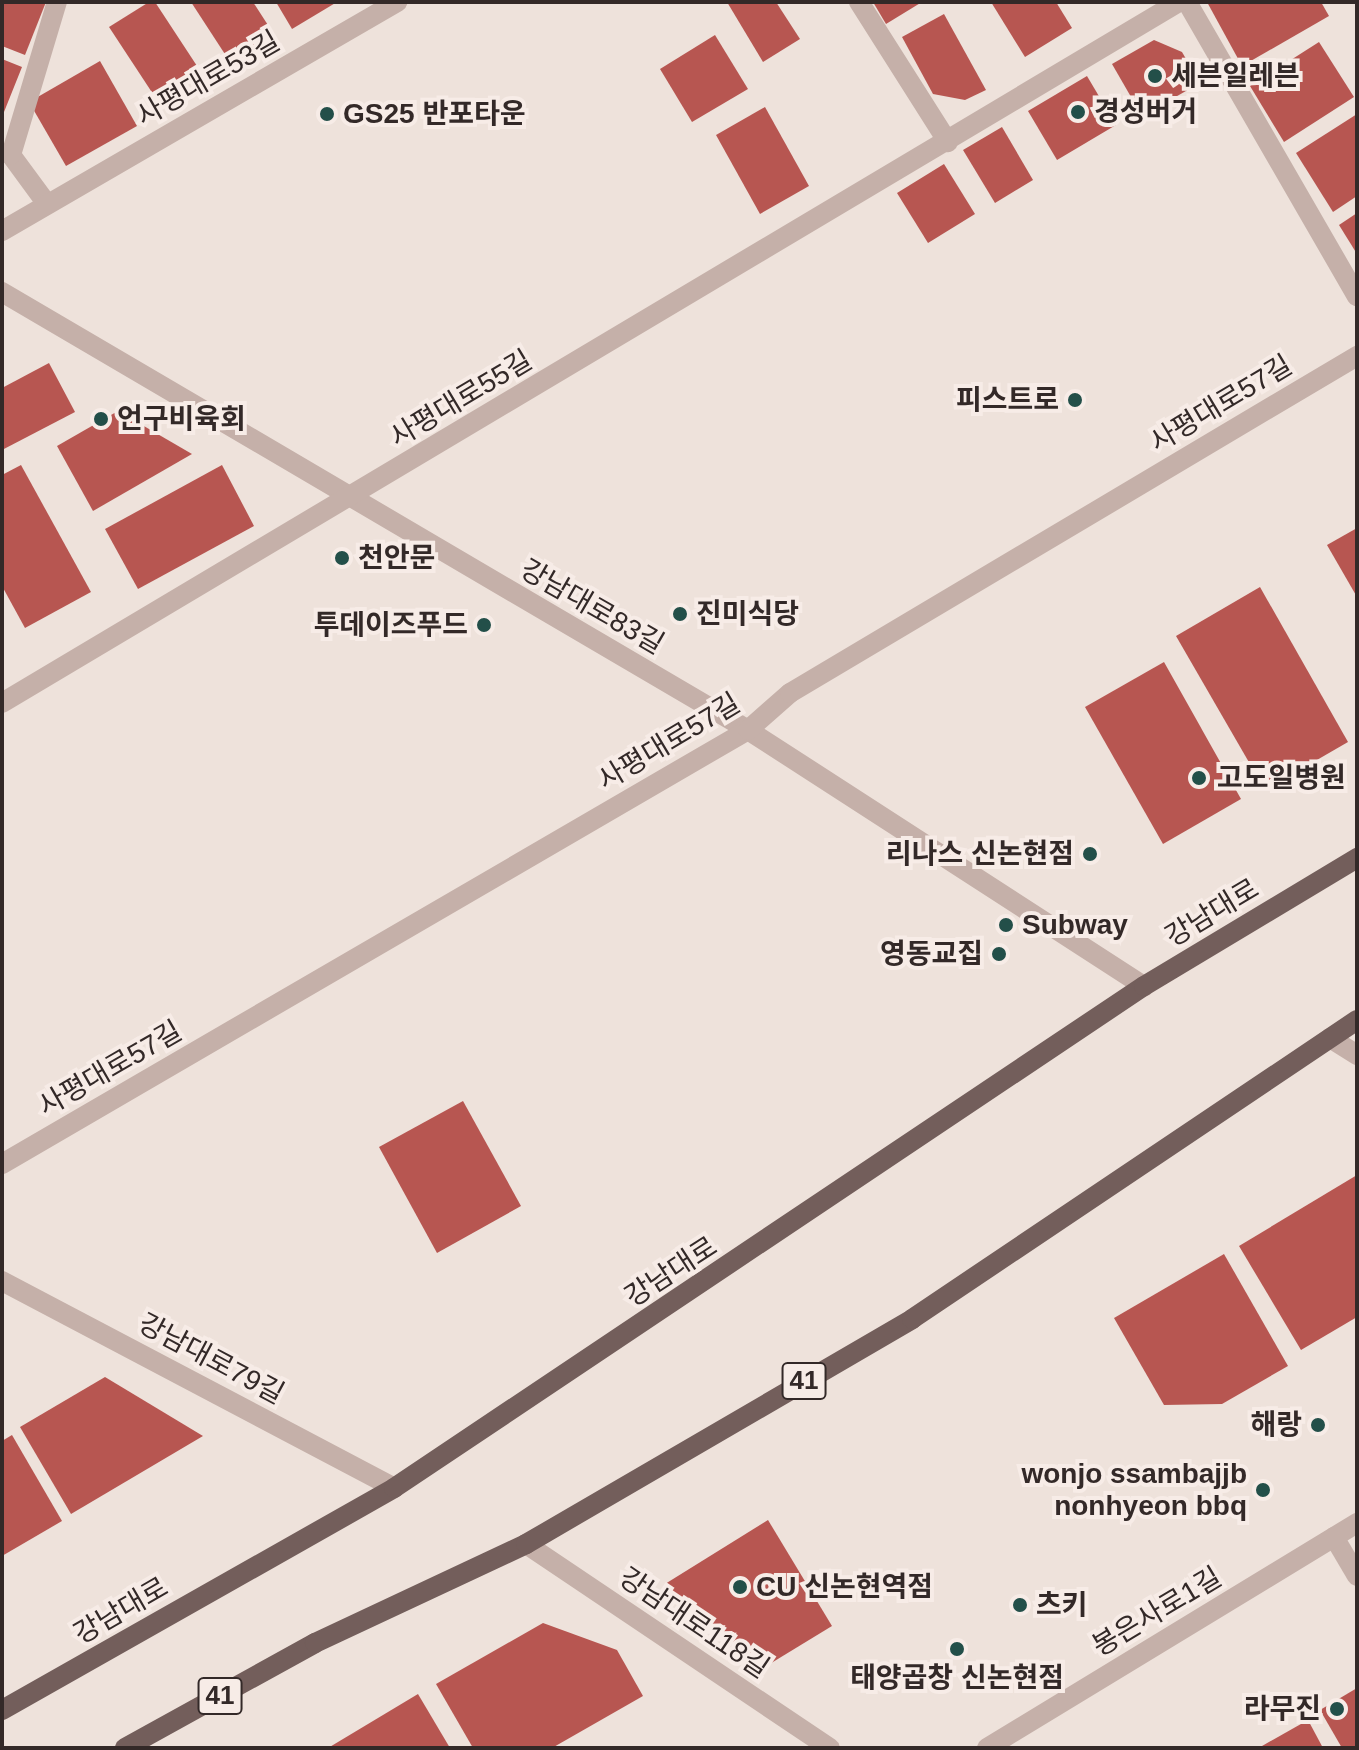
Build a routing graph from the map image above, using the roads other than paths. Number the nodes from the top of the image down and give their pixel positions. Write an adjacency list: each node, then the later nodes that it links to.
1 (57, 2): 7 (street)
2 (397, 2): 7 (street, 사평대로53길)
3 (859, 2): 6 (street)
4 (1179, 2): 6 (street, 사평대로55길)
5 (1187, 2): 10 (street)
6 (948, 142): 12 (street, 사평대로55길)
7 (47, 204): 8 (street, 사평대로53길)
8 (2, 231)
9 (2, 292): 12 (street, 강남대로83길)
10 (1357, 296)
11 (1357, 356): 14 (street, 사평대로57길)
12 (350, 498): 13 (street, 사평대로55길); 14 (street, 강남대로83길)
13 (2, 703)
14 (748, 730): 16 (street, 강남대로83길); 20 (street, 사평대로57길)
15 (1357, 858): 16 (main road, 강남대로)
16 (1144, 986): 22 (main road, 강남대로)
17 (1357, 1020): 18 (main road, 41)
18 (1330, 1038): 19 (street); 25 (main road, 41)
19 (1357, 1055)
20 (2, 1164)
21 (2, 1281): 22 (street, 강남대로79길)
22 (394, 1488): 27 (main road, 강남대로)
23 (1357, 1523): 24 (street, 봉은사로1길)
24 (1334, 1537): 26 (street); 30 (street, 봉은사로1길)
25 (526, 1544): 28 (main road, 41); 29 (street, 강남대로118길)
26 (1357, 1576)
27 (2, 1710)
28 (125, 1748)
29 (830, 1748)
30 (987, 1748)

